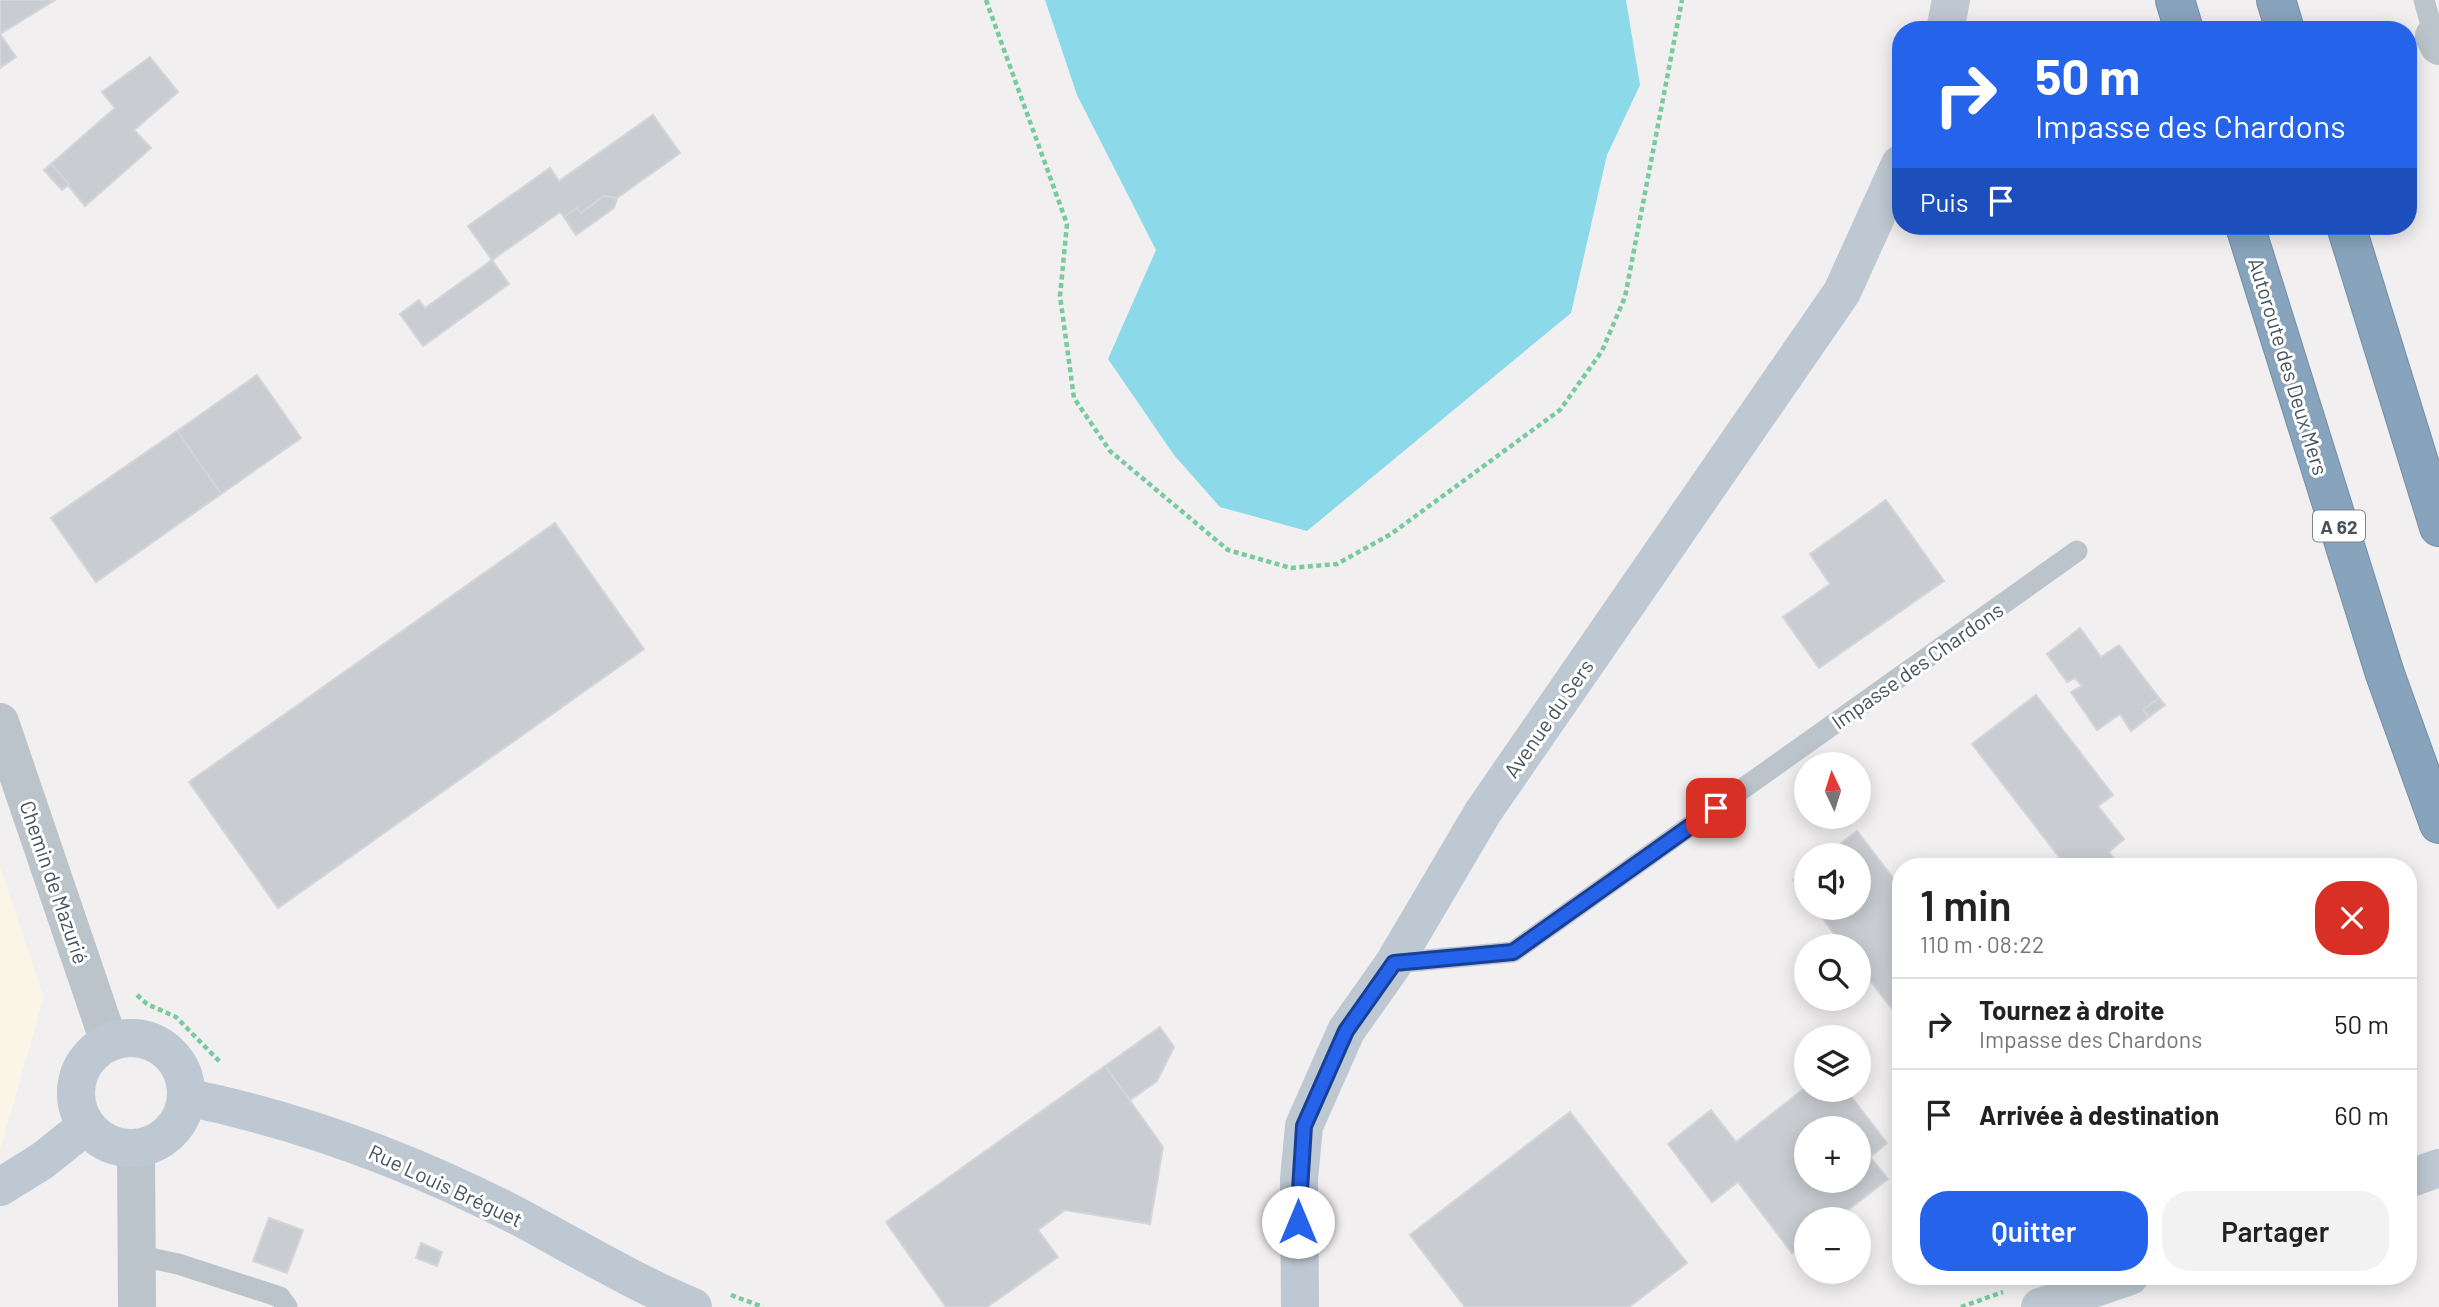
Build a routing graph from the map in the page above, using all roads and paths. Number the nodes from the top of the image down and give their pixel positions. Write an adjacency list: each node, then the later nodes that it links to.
1 (986, 0): 2 (path)
2 (1682, 0)
3 (1951, 0): 7 (street)
4 (2175, 0): 8 (highway)
5 (2276, 0): 9 (highway)
6 (2424, 0): 10 (lane)
7 (1947, 21)
8 (2181, 21)
9 (2282, 21)
10 (2437, 38)
11 (1892, 182): 18 (street, Avenue du Sers)
12 (2248, 235): 17 (highway, Autoroute des Deux Mers / A 62)
13 (2349, 235): 14 (highway)
14 (2439, 527)
15 (2077, 551): 18 (lane, Impasse des Chardons)
16 (0, 722): 19 (street, Chemin de Mazurié)
17 (2439, 824)
18 (1394, 963): 29 (street, Avenue du Sers)
19 (109, 1042): 20 (street); 21 (street)
20 (186, 1097): 22 (street); 28 (street, Rue Louis Bréguet)
21 (86, 1126): 22 (street); 23 (street)
22 (136, 1148): 24 (street)
23 (0, 1187)
24 (136, 1255): 26 (street); 27 (lane)
25 (2104, 1285): 30 (street)
26 (137, 1307)
27 (287, 1307)
28 (693, 1307)
29 (1300, 1307)
30 (2040, 1307)

